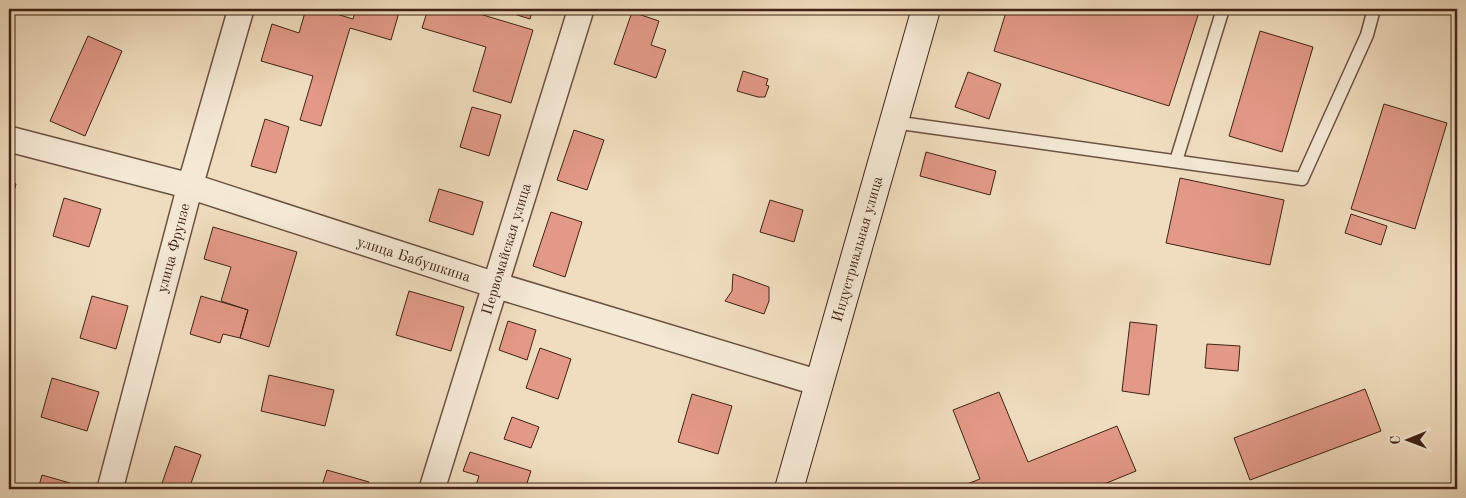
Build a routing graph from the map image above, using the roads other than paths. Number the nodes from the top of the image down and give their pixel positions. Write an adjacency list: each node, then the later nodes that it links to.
1 (241, 9): 9 (street, улица Фрунзе)
2 (581, 9): 10 (street, Первомайская улица)
3 (926, 9): 6 (main road, Индустриальная улица)
4 (1223, 9): 8 (lane)
5 (1374, 9): 8 (lane)
6 (893, 122): 8 (lane); 11 (main road, Индустриальная улица)
7 (9, 139): 9 (street, улица Бабушкина)
8 (1176, 161)
9 (190, 186): 10 (street, улица Бабушкина); 12 (street, улица Фрунзе)
10 (495, 285): 11 (street, улица Бабушкина); 13 (street, Первомайская улица)
11 (819, 383): 14 (main road, Индустриальная улица)
12 (110, 489)
13 (432, 489)
14 (789, 489)

